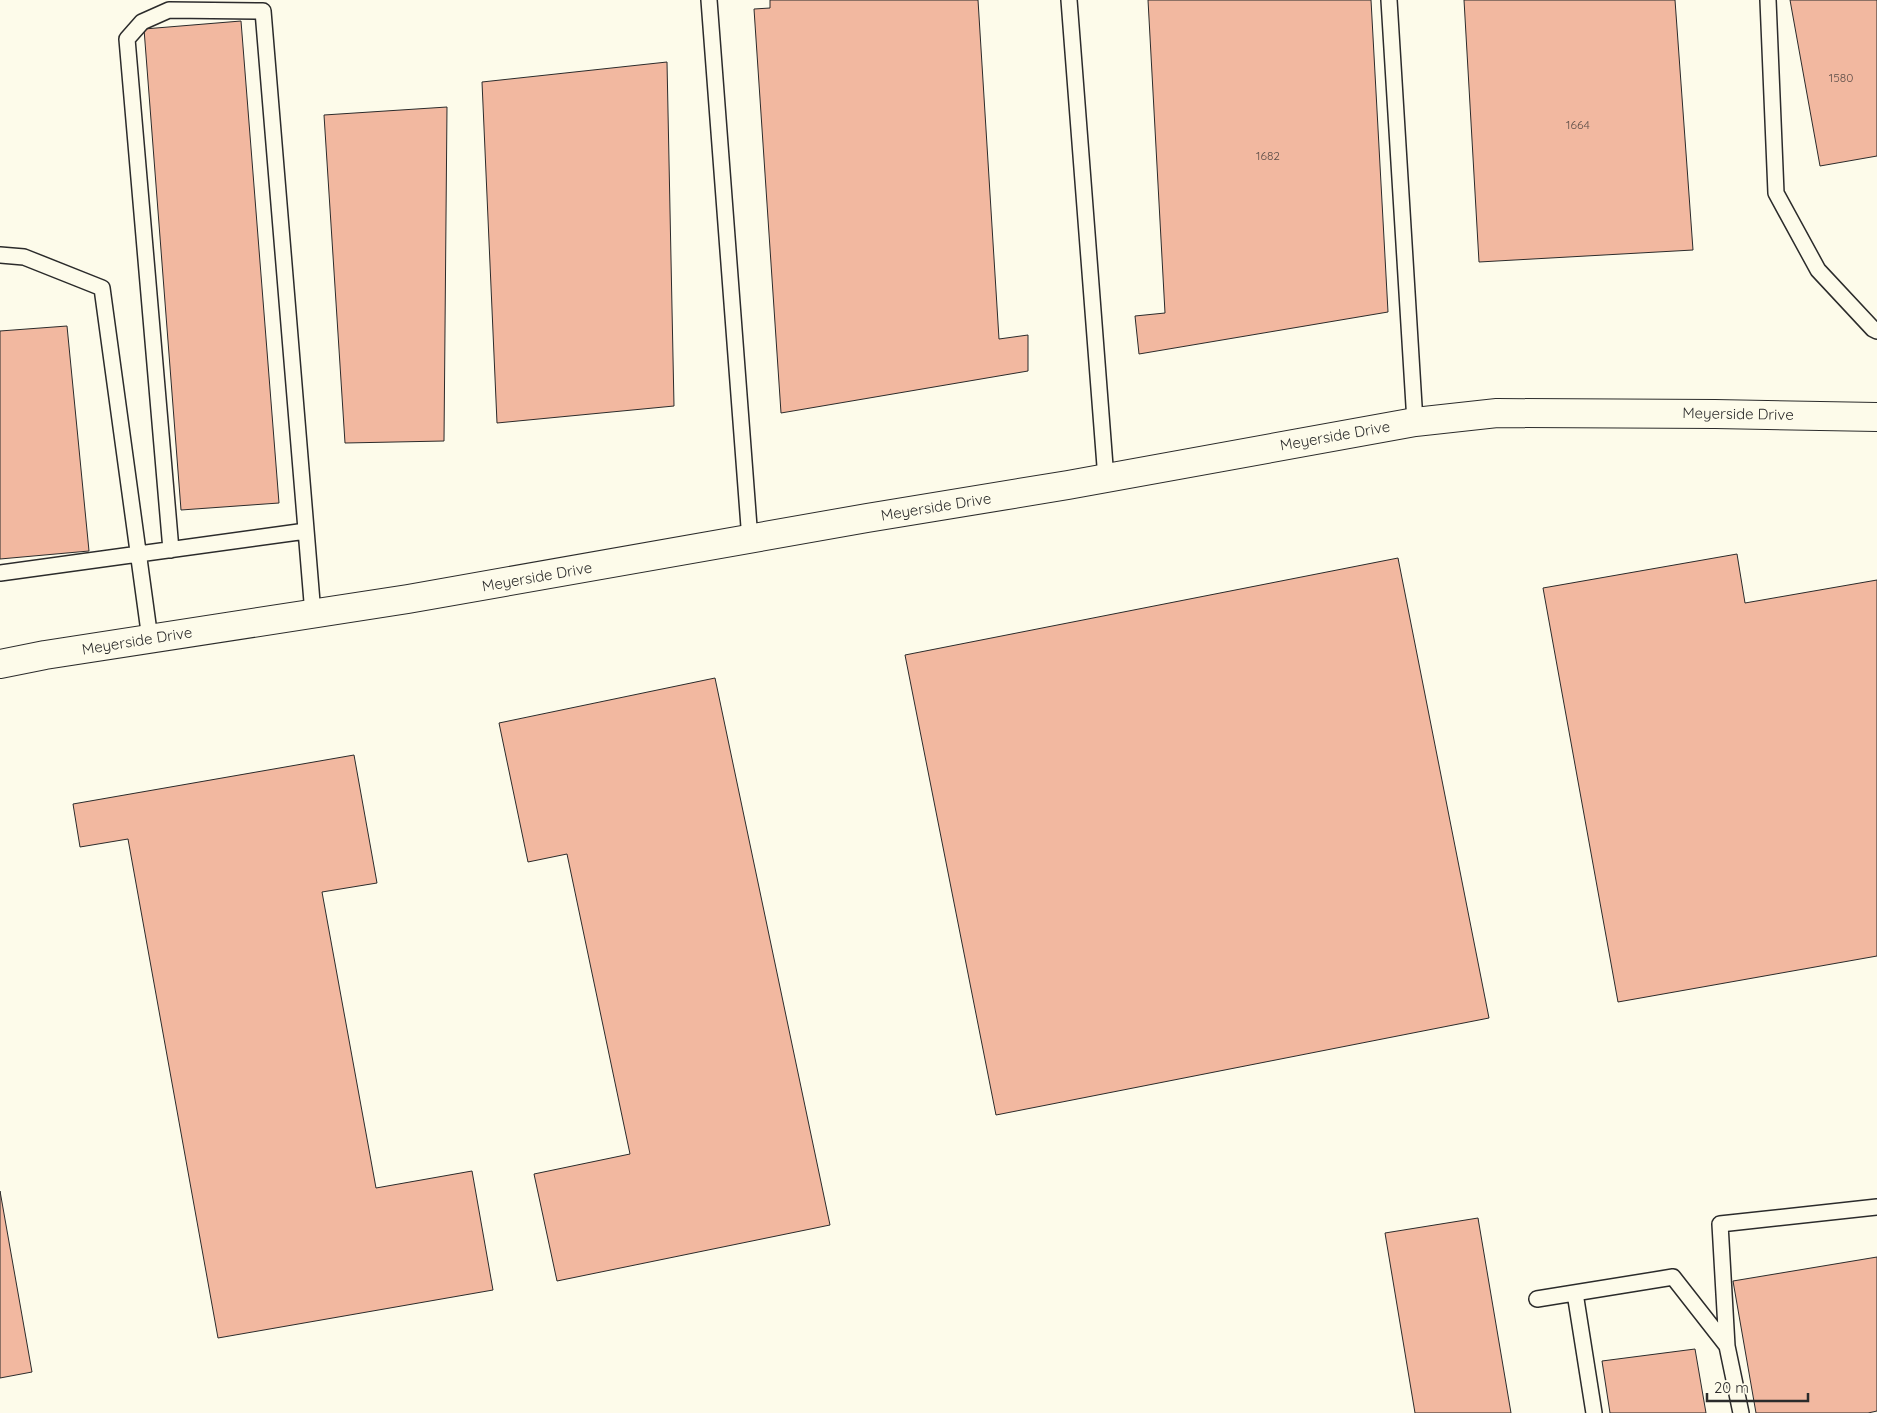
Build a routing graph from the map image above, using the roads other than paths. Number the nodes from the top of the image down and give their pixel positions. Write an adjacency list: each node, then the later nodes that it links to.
1 (709, 0): 11 (lane)
2 (1069, 0): 9 (lane)
3 (1389, 0): 8 (lane)
4 (1768, 0): 6 (lane)
5 (0, 256): 13 (lane)
6 (1877, 331)
7 (1877, 417): 8 (street, Meyerside Drive)
8 (1415, 422): 9 (street, Meyerside Drive)
9 (1106, 478): 11 (street, Meyerside Drive)
10 (306, 531): 12 (lane); 12 (lane); 15 (lane)
11 (750, 540): 15 (street, Meyerside Drive)
12 (171, 550): 13 (lane)
13 (138, 555): 14 (lane); 16 (lane)
14 (0, 573)
15 (313, 614): 16 (street, Meyerside Drive)
16 (150, 639): 17 (street, Meyerside Drive)
17 (0, 664)
18 (1877, 1207): 21 (lane)
19 (1575, 1293): 20 (lane); 21 (lane); 22 (lane)
20 (1537, 1299)
21 (1727, 1346): 23 (lane)
22 (1594, 1413)
23 (1740, 1413)

